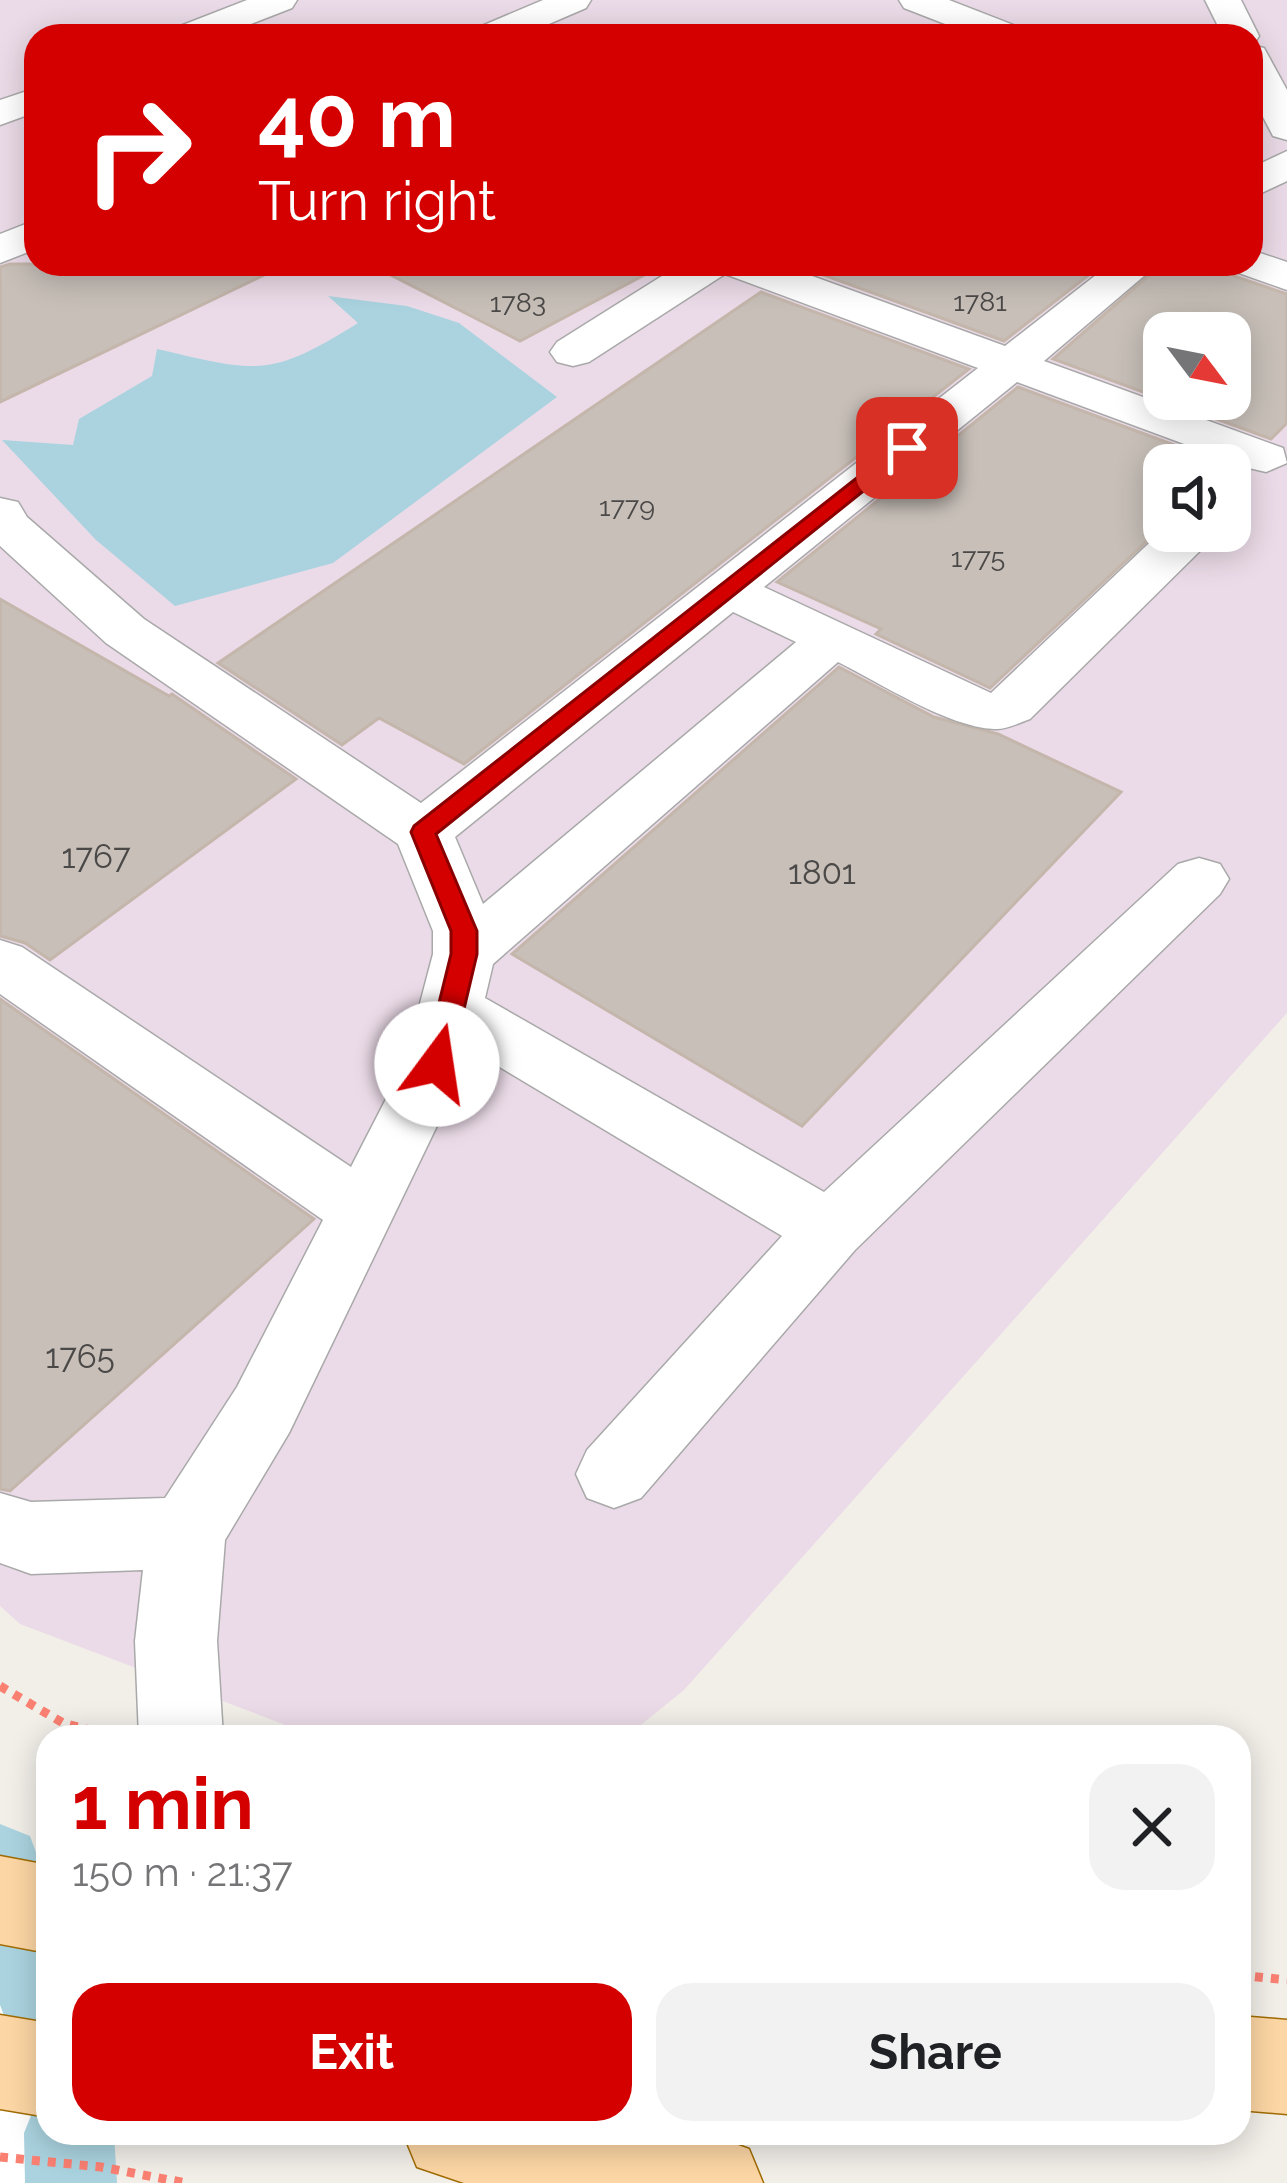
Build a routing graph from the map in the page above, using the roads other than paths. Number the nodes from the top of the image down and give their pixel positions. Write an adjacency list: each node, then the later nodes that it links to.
1 (278, 0): 4 (lane)
2 (572, 0): 5 (lane)
3 (921, 13): 6 (lane)
4 (219, 24)
5 (517, 24)
6 (963, 24)
7 (1263, 81): 8 (lane)
8 (1287, 131)
9 (692, 276): 12 (lane)
10 (772, 276): 13 (lane)
11 (1122, 276): 13 (lane)
12 (573, 352)
13 (1014, 364): 14 (lane); 17 (lane)
14 (1263, 474)
15 (3, 524): 19 (lane)
16 (1170, 552): 18 (lane)
17 (729, 590): 18 (lane); 19 (lane)
18 (832, 638): 22 (lane)
19 (423, 832): 22 (lane)
20 (1199, 879): 24 (lane)
21 (0, 963): 23 (lane)
22 (457, 981): 23 (lane); 24 (lane)
23 (361, 1210): 27 (lane)
24 (830, 1230): 25 (lane)
25 (614, 1474)
26 (0, 1528): 27 (lane)
27 (186, 1533): 28 (lane)
28 (180, 1725)
29 (0, 1900): 30 (main road)
30 (36, 1907)
31 (0, 2062): 34 (main road)
32 (1251, 2063): 33 (main road)
33 (1287, 2067)
34 (36, 2068)
35 (515, 2145): 36 (main road)
36 (716, 2183)

